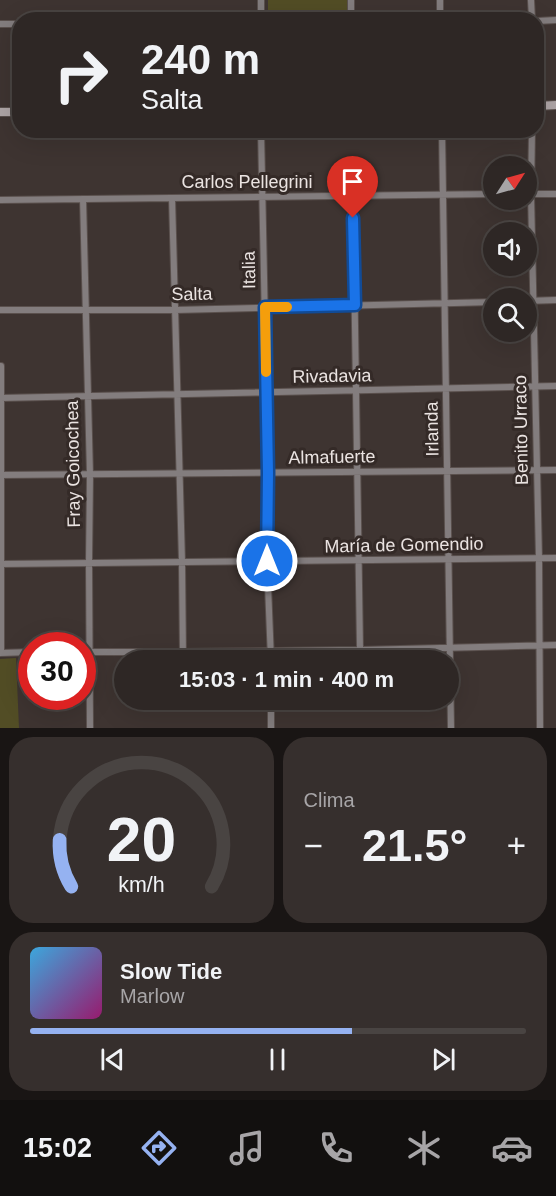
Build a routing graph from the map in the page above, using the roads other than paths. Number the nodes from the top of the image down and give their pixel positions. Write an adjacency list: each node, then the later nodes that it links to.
1 (261, 138): 10 (street, Italia)
2 (442, 138): 7 (street, Irlanda)
3 (532, 138): 4 (street, Benito Urraco)
4 (531, 156)
5 (537, 194): 6 (street)
6 (556, 194)
7 (443, 195): 8 (street, Carlos Pellegrini); 9 (street, Carlos Pellegrini); 19 (street, Irlanda)
8 (483, 195)
9 (353, 196): 10 (street, Carlos Pellegrini); 20 (street)
10 (262, 197): 11 (street, Carlos Pellegrini); 21 (street, Italia)
11 (172, 198): 12 (street, Carlos Pellegrini); 24 (street)
12 (83, 199): 13 (street, Carlos Pellegrini); 23 (street, Fray Goicochea)
13 (0, 200)
14 (530, 210): 15 (street, Benito Urraco)
15 (533, 288)
16 (556, 300): 17 (street)
17 (537, 301)
18 (483, 302): 19 (street, Salta)
19 (445, 303): 20 (street, Salta); 29 (street, Irlanda)
20 (355, 305): 21 (street, Salta); 30 (street)
21 (265, 307): 24 (street, Salta); 31 (street, Italia)
22 (0, 310): 23 (street, Salta)
23 (85, 310): 24 (street, Salta); 33 (street, Fray Goicochea)
24 (175, 310): 32 (street)
25 (534, 342): 27 (street, Benito Urraco)
26 (1, 366): 34 (street)
27 (535, 386): 28 (street, Rivadavia); 29 (street, Rivadavia); 35 (street, Benito Urraco)
28 (556, 386)
29 (446, 388): 30 (street, Rivadavia); 37 (street, Irlanda)
30 (356, 390): 31 (street, Rivadavia); 38 (street)
31 (266, 392): 32 (street, Rivadavia); 39 (street, Italia)
32 (177, 394): 33 (street, Rivadavia); 40 (street)
33 (87, 396): 34 (street, Rivadavia); 42 (street, Fray Goicochea)
34 (1, 398): 41 (street)
35 (537, 470): 36 (street, Almafuerte); 37 (street, Almafuerte); 44 (street, Benito Urraco)
36 (556, 470)
37 (448, 471): 38 (street, Almafuerte); 45 (street, Irlanda)
38 (357, 472): 39 (street, Almafuerte); 47 (street)
39 (268, 473): 40 (street, Almafuerte); 46 (street, Italia)
40 (180, 474): 42 (street, Almafuerte); 48 (street)
41 (0, 475): 42 (street, Almafuerte); 50 (street)
42 (90, 475): 49 (street, Fray Goicochea)
43 (556, 558): 44 (street, María de Gomendio)
44 (539, 559): 45 (street, María de Gomendio); 53 (street, Benito Urraco)
45 (449, 560): 47 (street, María de Gomendio); 54 (street, Irlanda)
46 (267, 561): 47 (street, María de Gomendio); 48 (street, María de Gomendio); 56 (street, Italia)
47 (359, 561): 57 (street)
48 (182, 562): 49 (street, María de Gomendio); 55 (street)
49 (89, 563): 50 (street, María de Gomendio); 51 (street, Fray Goicochea)
50 (0, 564): 61 (street)
51 (87, 632)
52 (556, 645): 53 (street)
53 (540, 646): 54 (street); 67 (street, Benito Urraco)
54 (450, 647): 57 (street); 66 (street, Irlanda)
55 (183, 650)
56 (271, 650)
57 (360, 650)
58 (18, 652): 61 (street)
59 (96, 652): 60 (street)
60 (114, 652)
61 (0, 653)
62 (89, 710): 64 (street, Fray Goicochea)
63 (271, 710): 65 (street)
64 (90, 728)
65 (271, 728)
66 (451, 728)
67 (540, 728)

